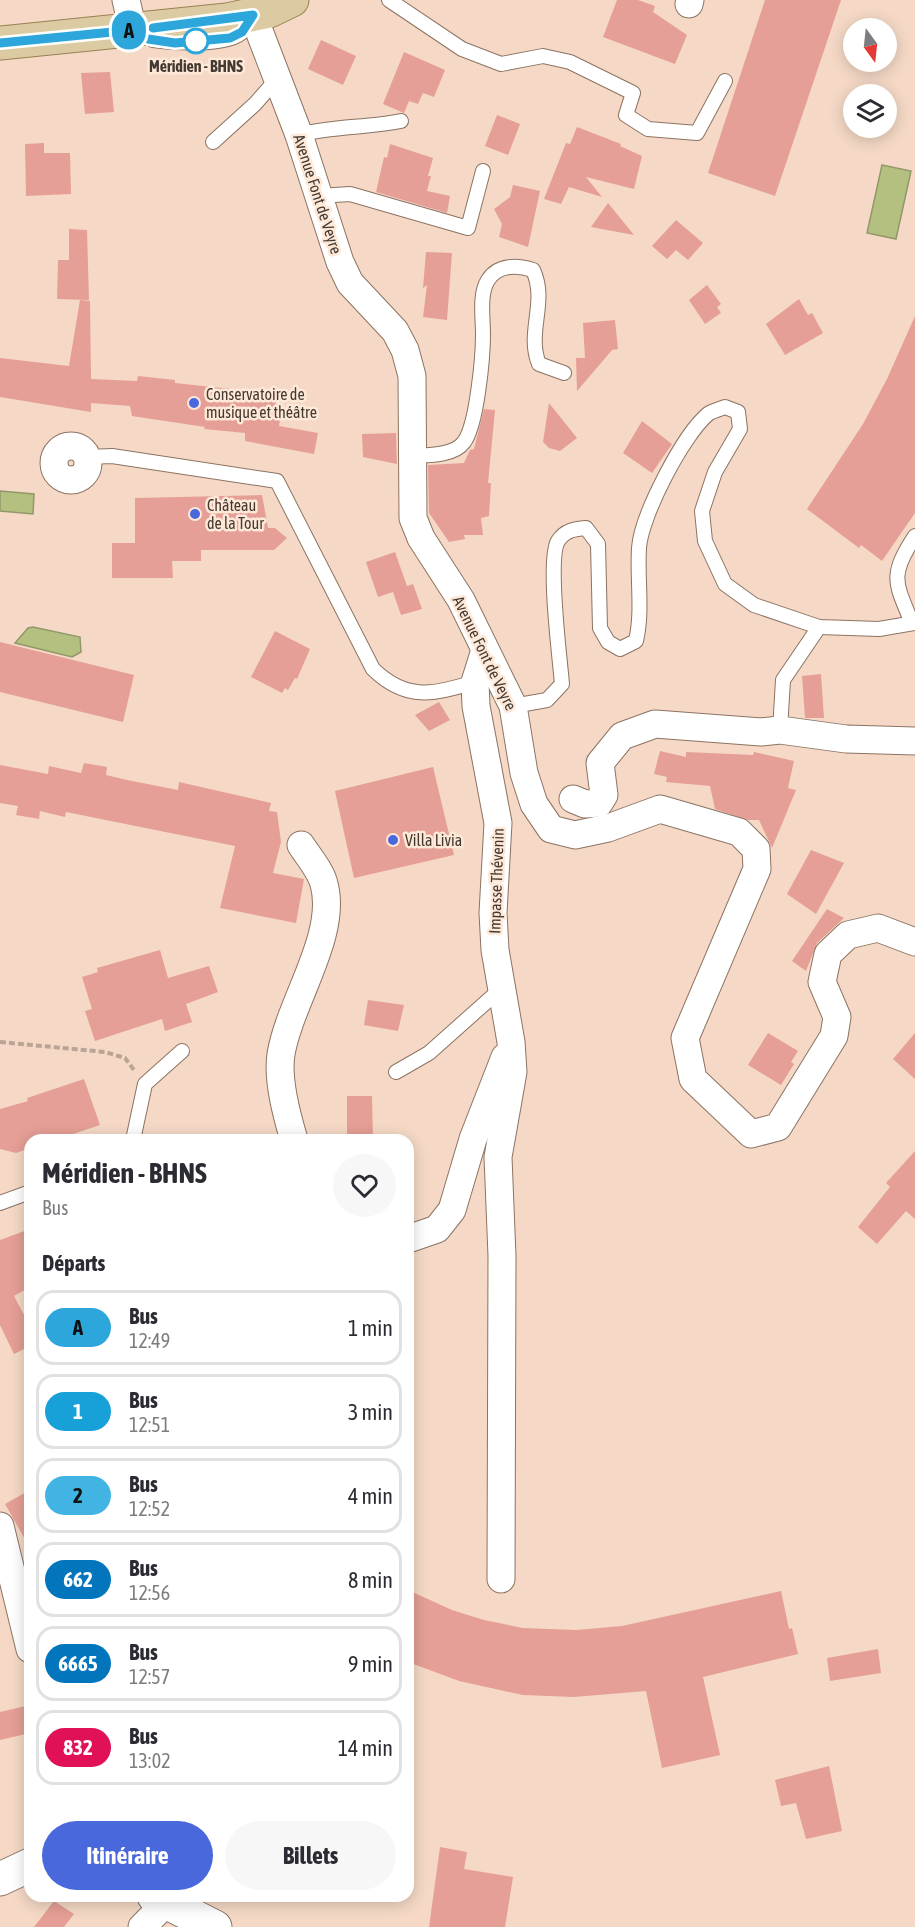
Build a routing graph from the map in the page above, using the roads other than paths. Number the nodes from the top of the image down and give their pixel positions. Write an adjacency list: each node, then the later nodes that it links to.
1 (389, 0): 6 (lane)
2 (270, 6): 3 (main road); 5 (street, Avenue Font de Veyre)
3 (130, 15): 4 (main road)
4 (0, 43)
5 (277, 79): 8 (street, Avenue Font de Veyre); 9 (lane)
6 (725, 81)
7 (401, 121): 8 (lane)
8 (299, 135): 11 (street, Avenue Font de Veyre)
9 (213, 142)
10 (483, 171): 11 (lane)
11 (319, 196): 13 (street, Avenue Font de Veyre)
12 (564, 373): 13 (lane)
13 (412, 456): 18 (street, Avenue Font de Veyre)
14 (87, 457): 19 (lane)
15 (915, 536): 16 (lane)
16 (914, 623): 17 (lane)
17 (819, 627): 20 (lane); 21 (lane)
18 (485, 650): 19 (street, Impasse Thévenin); 20 (street, Avenue Font de Veyre)
19 (475, 682): 26 (street, Impasse Thévenin)
20 (513, 706): 25 (street, Avenue Font de Veyre)
21 (780, 730): 22 (street); 23 (street)
22 (915, 741)
23 (573, 799)
24 (301, 844): 31 (street)
25 (915, 942)
26 (502, 988): 27 (street, Impasse Thévenin); 29 (lane)
27 (511, 1042): 34 (street); 36 (street, Impasse Thévenin)
28 (182, 1051): 30 (lane)
29 (396, 1072)
30 (134, 1134)
31 (292, 1134)
32 (24, 1194): 33 (lane)
33 (0, 1203)
34 (414, 1237)
35 (0, 1526): 37 (street)
36 (501, 1579)
37 (24, 1624)
38 (24, 1868): 39 (street)
39 (0, 1879)
40 (158, 1902): 42 (street)
41 (166, 1902): 43 (street)
42 (142, 1927)
43 (214, 1927)

